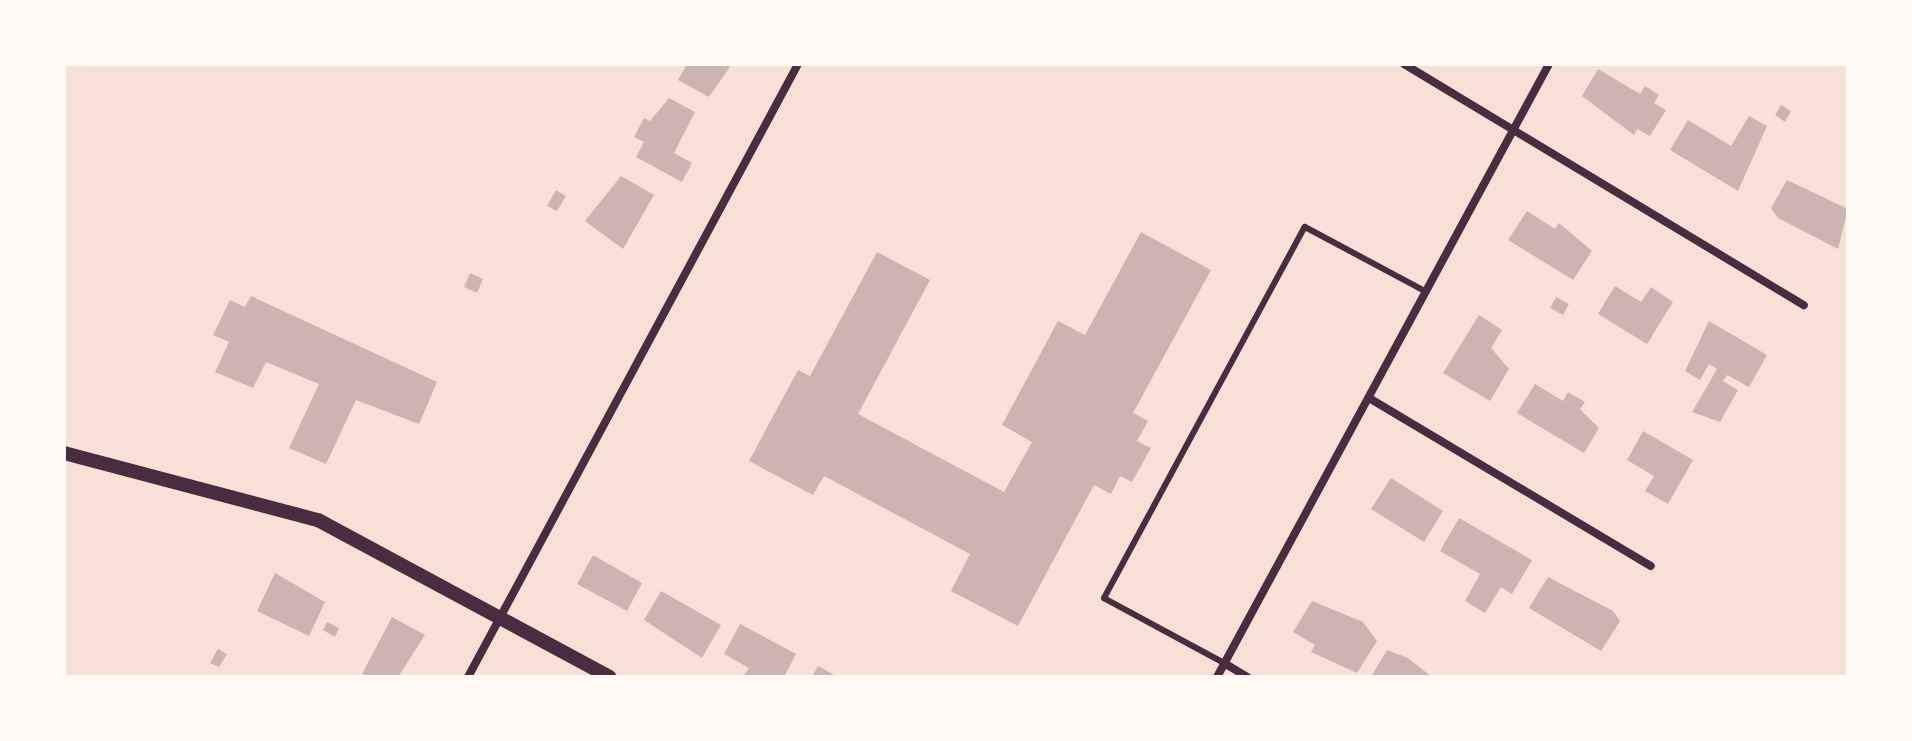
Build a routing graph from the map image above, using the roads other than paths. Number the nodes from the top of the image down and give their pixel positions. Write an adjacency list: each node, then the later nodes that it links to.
1 (798, 64): 10 (street)
2 (1404, 64): 4 (street)
3 (1549, 64): 4 (street)
4 (1512, 129): 5 (street); 6 (street)
5 (1425, 291): 7 (street); 11 (lane)
6 (1804, 305)
7 (1369, 398): 9 (street); 11 (street)
8 (64, 453): 10 (street)
9 (1651, 566)
10 (500, 617): 12 (street); 13 (street)
11 (1224, 663): 14 (street); 15 (street)
12 (468, 677)
13 (609, 677)
14 (1217, 677)
15 (1247, 677)

